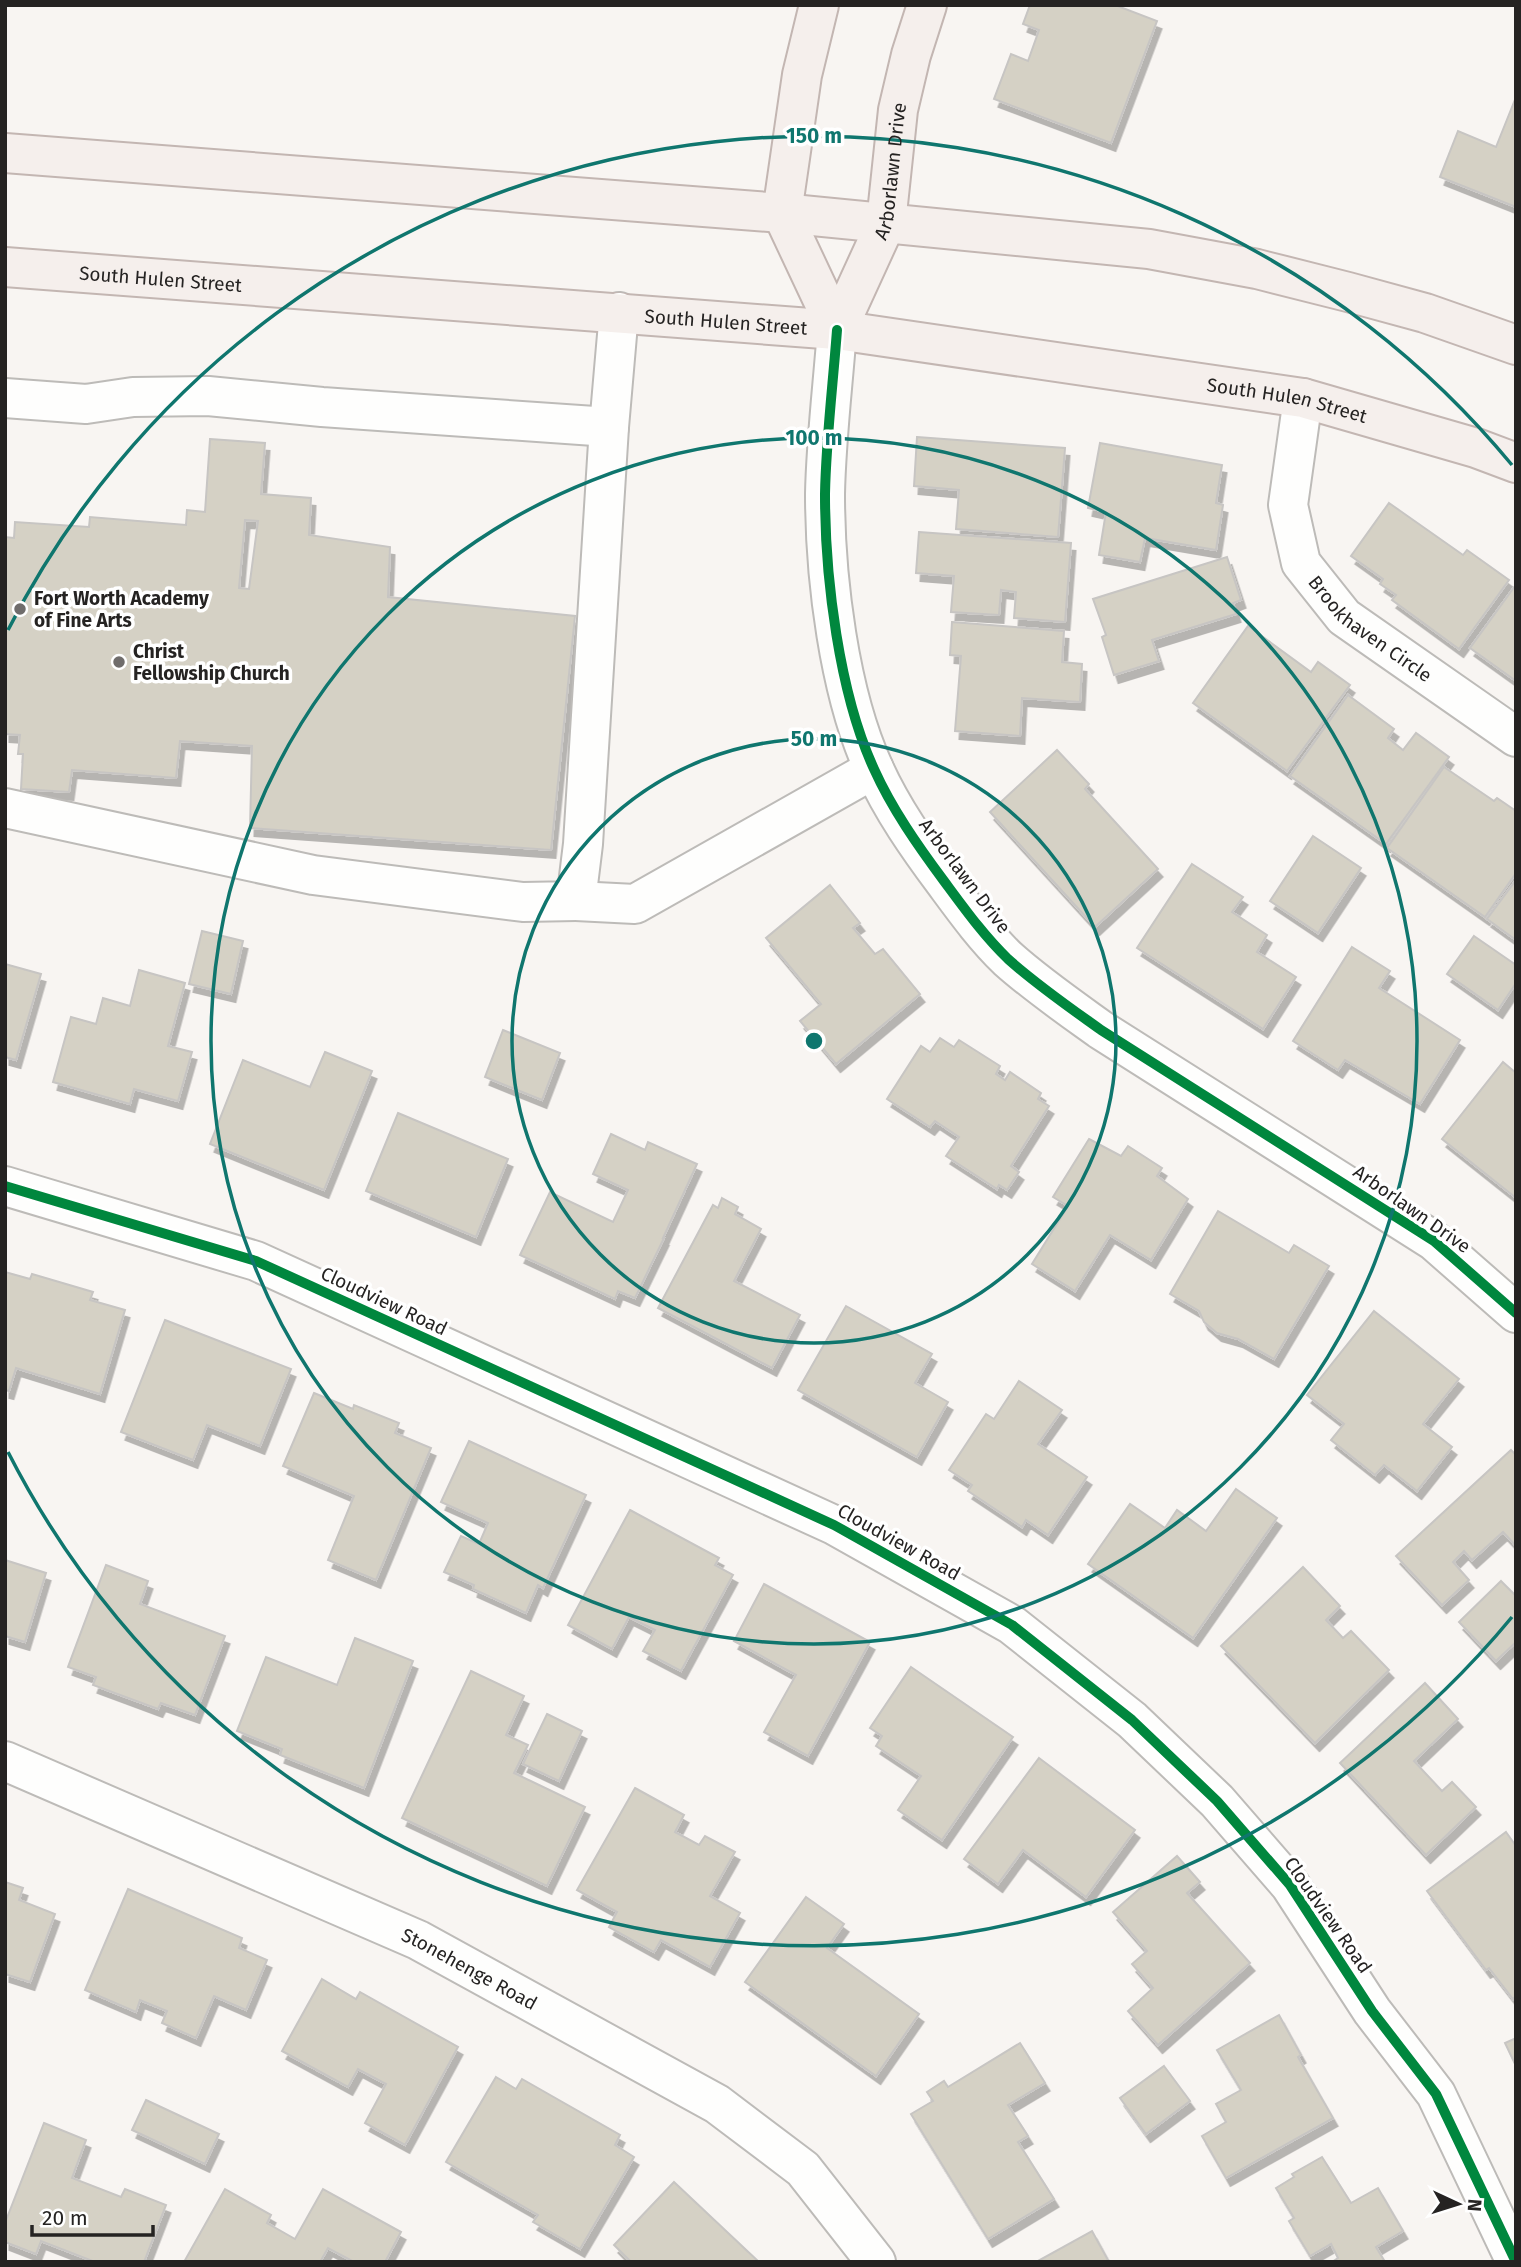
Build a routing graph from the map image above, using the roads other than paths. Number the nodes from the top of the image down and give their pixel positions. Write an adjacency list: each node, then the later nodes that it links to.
1 (819, 5): 4 (main road)
2 (927, 5): 5 (main road, Arborlawn Drive)
3 (5, 153): 4 (main road)
4 (782, 213): 5 (main road); 8 (main road, Arborlawn Drive)
5 (886, 223): 8 (main road, Arborlawn Drive); 9 (main road)
6 (5, 267): 7 (main road, South Hulen Street)
7 (619, 312): 8 (main road, South Hulen Street); 12 (street)
8 (837, 330): 11 (main road, South Hulen Street); 15 (street, Arborlawn Drive)
9 (1516, 345)
10 (5, 398): 12 (street)
11 (1303, 398): 13 (main road, South Hulen Street); 14 (street, Brookhaven Circle)
12 (609, 427): 17 (street)
13 (1516, 463)
14 (1516, 737)
15 (874, 769): 17 (street); 19 (street, Arborlawn Drive)
16 (5, 808): 17 (street)
17 (576, 901)
18 (5, 1186): 22 (street, Cloudview Road)
19 (1516, 1312)
20 (5, 1761): 21 (street, Stonehenge Road)
21 (876, 2262)
22 (1516, 2262)

